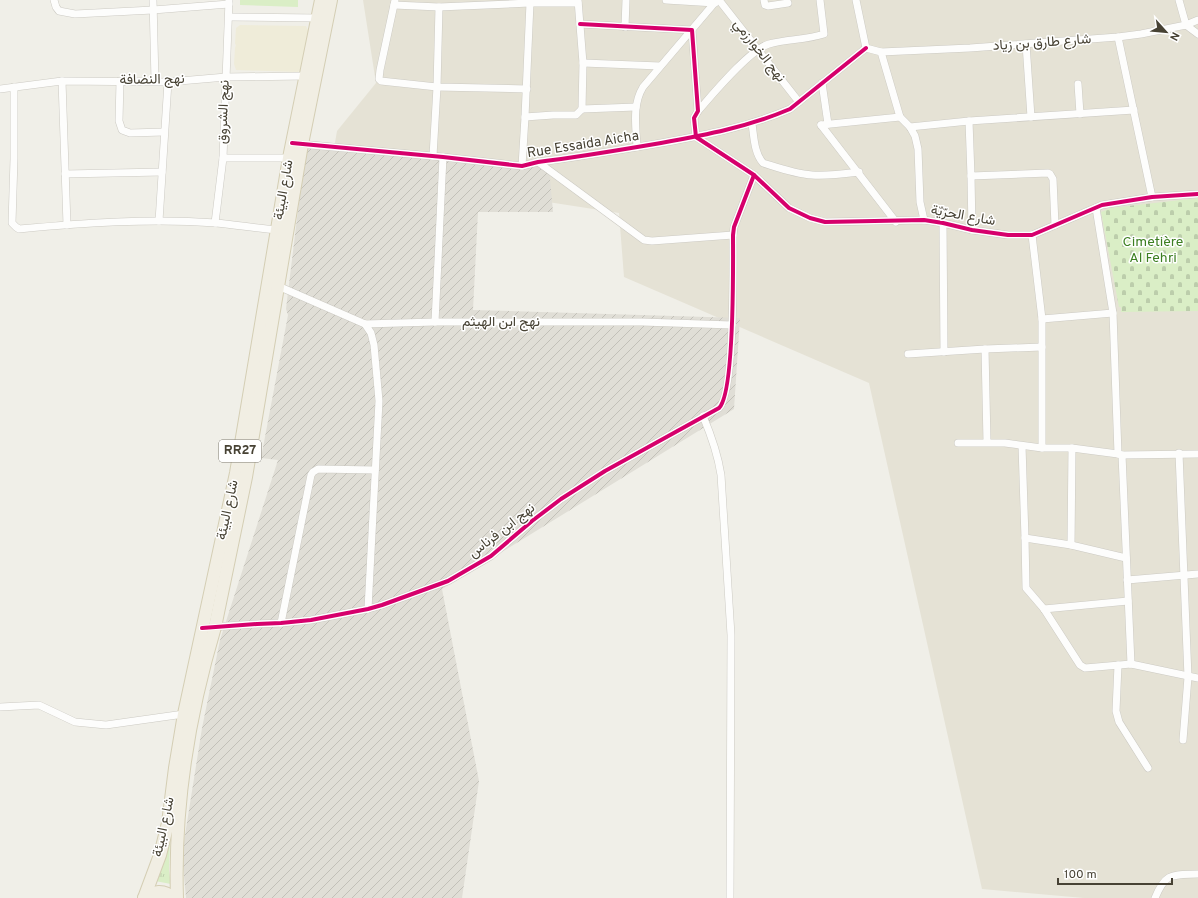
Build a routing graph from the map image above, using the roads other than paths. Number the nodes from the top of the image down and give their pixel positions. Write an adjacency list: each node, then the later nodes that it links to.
1 (54, 0): 19 (street)
2 (153, 0): 19 (street)
3 (321, 0): 21 (main road, شارع البيئة / RR27)
4 (331, 0): 62 (main road, شارع البيئة / RR27)
5 (626, 0): 25 (street)
6 (666, 0): 11 (street)
7 (764, 0): 17 (street)
8 (820, 0): 31 (street)
9 (856, 0): 30 (street)
10 (1179, 0): 24 (street)
11 (717, 1): 26 (street); 31 (street, نهج الخوارزمي)
12 (229, 2): 19 (street); 20 (street, نهج الشروق)
13 (578, 2): 16 (street); 23 (street)
14 (395, 3): 18 (street); 44 (street)
15 (459, 3): 16 (street); 18 (street)
16 (530, 3): 45 (street)
17 (788, 3)
18 (438, 7): 44 (street)
19 (153, 10): 39 (street)
20 (229, 17): 21 (street); 36 (street, نهج الشروق)
21 (318, 18): 35 (main road, شارع البيئة / RR27)
22 (1198, 20): 24 (street, شارع طارق بن زياد)
23 (580, 24): 25 (street); 33 (street)
24 (1186, 25): 27 (street); 28 (street, شارع طارق بن زياد)
25 (625, 27): 26 (street)
26 (692, 30): 34 (street); 51 (street)
27 (1198, 34)
28 (1118, 37): 29 (street, شارع طارق بن زياد); 50 (street)
29 (1026, 44): 32 (street, شارع طارق بن زياد); 53 (street)
30 (866, 48): 32 (street, شارع طارق بن زياد); 41 (street, Rue Essaida Aicha)
31 (757, 50): 47 (street, نهج الخوارزمي); 51 (street)
32 (881, 52): 55 (street)
33 (583, 63): 34 (street); 49 (street)
34 (660, 66): 48 (street)
35 (305, 76): 36 (street, نهج النضافة); 62 (main road, شارع البيئة / RR27)
36 (226, 77): 40 (street, نهج النضافة); 66 (street, نهج الشروق)
37 (62, 81): 38 (street, نهج النضافة); 43 (street, نهج النضافة); 72 (street)
38 (120, 81): 39 (street, نهج النضافة); 60 (street)
39 (155, 81): 40 (street, نهج النضافة)
40 (168, 82): 60 (street)
41 (822, 83): 47 (street, Rue Essaida Aicha); 58 (street)
42 (1078, 84): 52 (street)
43 (14, 87): 46 (street, نهج النضافة); 83 (street)
44 (437, 87): 45 (street); 64 (street)
45 (527, 89): 54 (street)
46 (0, 90)
47 (799, 102): 57 (street, Rue Essaida Aicha)
48 (636, 107): 49 (street); 63 (street)
49 (582, 108): 54 (street)
50 (1134, 110): 52 (street); 76 (street)
51 (698, 111): 61 (street)
52 (1080, 114): 53 (street)
53 (1031, 116): 56 (street)
54 (525, 117): 69 (street)
55 (900, 117): 58 (street); 59 (street)
56 (969, 121): 59 (street); 74 (street)
57 (752, 124): 61 (street, Rue Essaida Aicha); 71 (street)
58 (824, 124): 71 (street)
59 (910, 127): 78 (street)
60 (164, 132): 70 (street)
61 (696, 137): 63 (street, Rue Essaida Aicha); 73 (street, شارع الحرّيّة)
62 (297, 144): 64 (street, Rue Essaida Aicha); 67 (main road, شارع البيئة / RR27); 89 (main road, شارع البيئة / RR27)
63 (637, 147): 68 (street, Rue Essaida Aicha)
64 (433, 156): 65 (street, Rue Essaida Aicha)
65 (443, 157): 69 (street, Rue Essaida Aicha); 92 (street)
66 (222, 158): 67 (street); 81 (street, نهج الشروق)
67 (289, 158): 85 (main road, شارع البيئة / RR27)
68 (538, 162): 69 (street, Rue Essaida Aicha); 87 (street)
69 (522, 166)
70 (162, 172): 72 (street); 79 (street)
71 (859, 172): 80 (street)
72 (65, 174): 83 (street)
73 (754, 175): 80 (street, شارع الحرّيّة); 87 (street)
74 (971, 176): 84 (street); 86 (street)
75 (1198, 194): 76 (street, شارع الحرّيّة)
76 (1152, 197): 77 (street, شارع الحرّيّة)
77 (1096, 208): 84 (street, شارع الحرّيّة); 90 (street)
78 (924, 220): 80 (street, شارع الحرّيّة); 82 (street, شارع الحرّيّة)
79 (159, 221): 81 (street); 83 (street)
80 (896, 222)
81 (215, 223): 85 (street)
82 (943, 223): 86 (street, شارع الحرّيّة); 97 (street)
83 (67, 224)
84 (1055, 225): 88 (street, شارع الحرّيّة)
85 (277, 230): 120 (main road, شارع البيئة / RR27)
86 (972, 230): 88 (street, شارع الحرّيّة)
87 (733, 235): 94 (street)
88 (1032, 235): 91 (street)
89 (278, 286): 93 (street, نهج ابن الهيثم); 119 (main road, شارع البيئة / RR27)
90 (1113, 313): 91 (street); 107 (street)
91 (1042, 318): 95 (street)
92 (435, 322): 93 (street, نهج ابن الهيثم); 94 (street, نهج ابن الهيثم)
93 (365, 324): 108 (street)
94 (732, 325): 99 (street, نهج ابن فرناس)
95 (1042, 348): 96 (street); 103 (street)
96 (985, 349): 97 (street); 100 (street)
97 (944, 352): 98 (street)
98 (908, 354)
99 (703, 416): 116 (street, نهج ابن فرناس); 133 (street)
100 (987, 442): 101 (street); 102 (street)
101 (958, 443)
102 (1022, 446): 103 (street); 109 (street)
103 (1042, 448): 104 (street)
104 (1072, 448): 107 (street); 110 (street)
105 (1179, 454): 106 (street); 107 (street); 113 (street)
106 (1198, 454)
107 (1120, 455): 111 (street)
108 (375, 470): 116 (street); 118 (street)
109 (1025, 538): 110 (street); 117 (street)
110 (1071, 545): 111 (street)
111 (1126, 558): 114 (street)
112 (1198, 574): 113 (street)
113 (1184, 576): 114 (street); 123 (street)
114 (1127, 580): 115 (street)
115 (1128, 602): 117 (street); 121 (street)
116 (368, 609): 118 (street, نهج ابن فرناس)
117 (1044, 609): 122 (street)
118 (281, 623): 119 (street, نهج ابن فرناس)
119 (215, 627): 120 (street, نهج ابن فرناس); 132 (main road, شارع البيئة / RR27)
120 (202, 628): 126 (main road, شارع البيئة / RR27)
121 (1131, 664): 122 (street); 123 (street)
122 (1118, 665): 128 (street)
123 (1188, 677): 124 (street); 127 (street)
124 (1198, 678)
125 (0, 707): 126 (street)
126 (184, 714): 130 (main road, شارع البيئة / RR27)
127 (1183, 740)
128 (1148, 768)
129 (1198, 874): 134 (street)
130 (144, 898): 131 (main road, RR27)
131 (173, 898)
132 (177, 898)
133 (730, 898)
134 (1155, 898)

